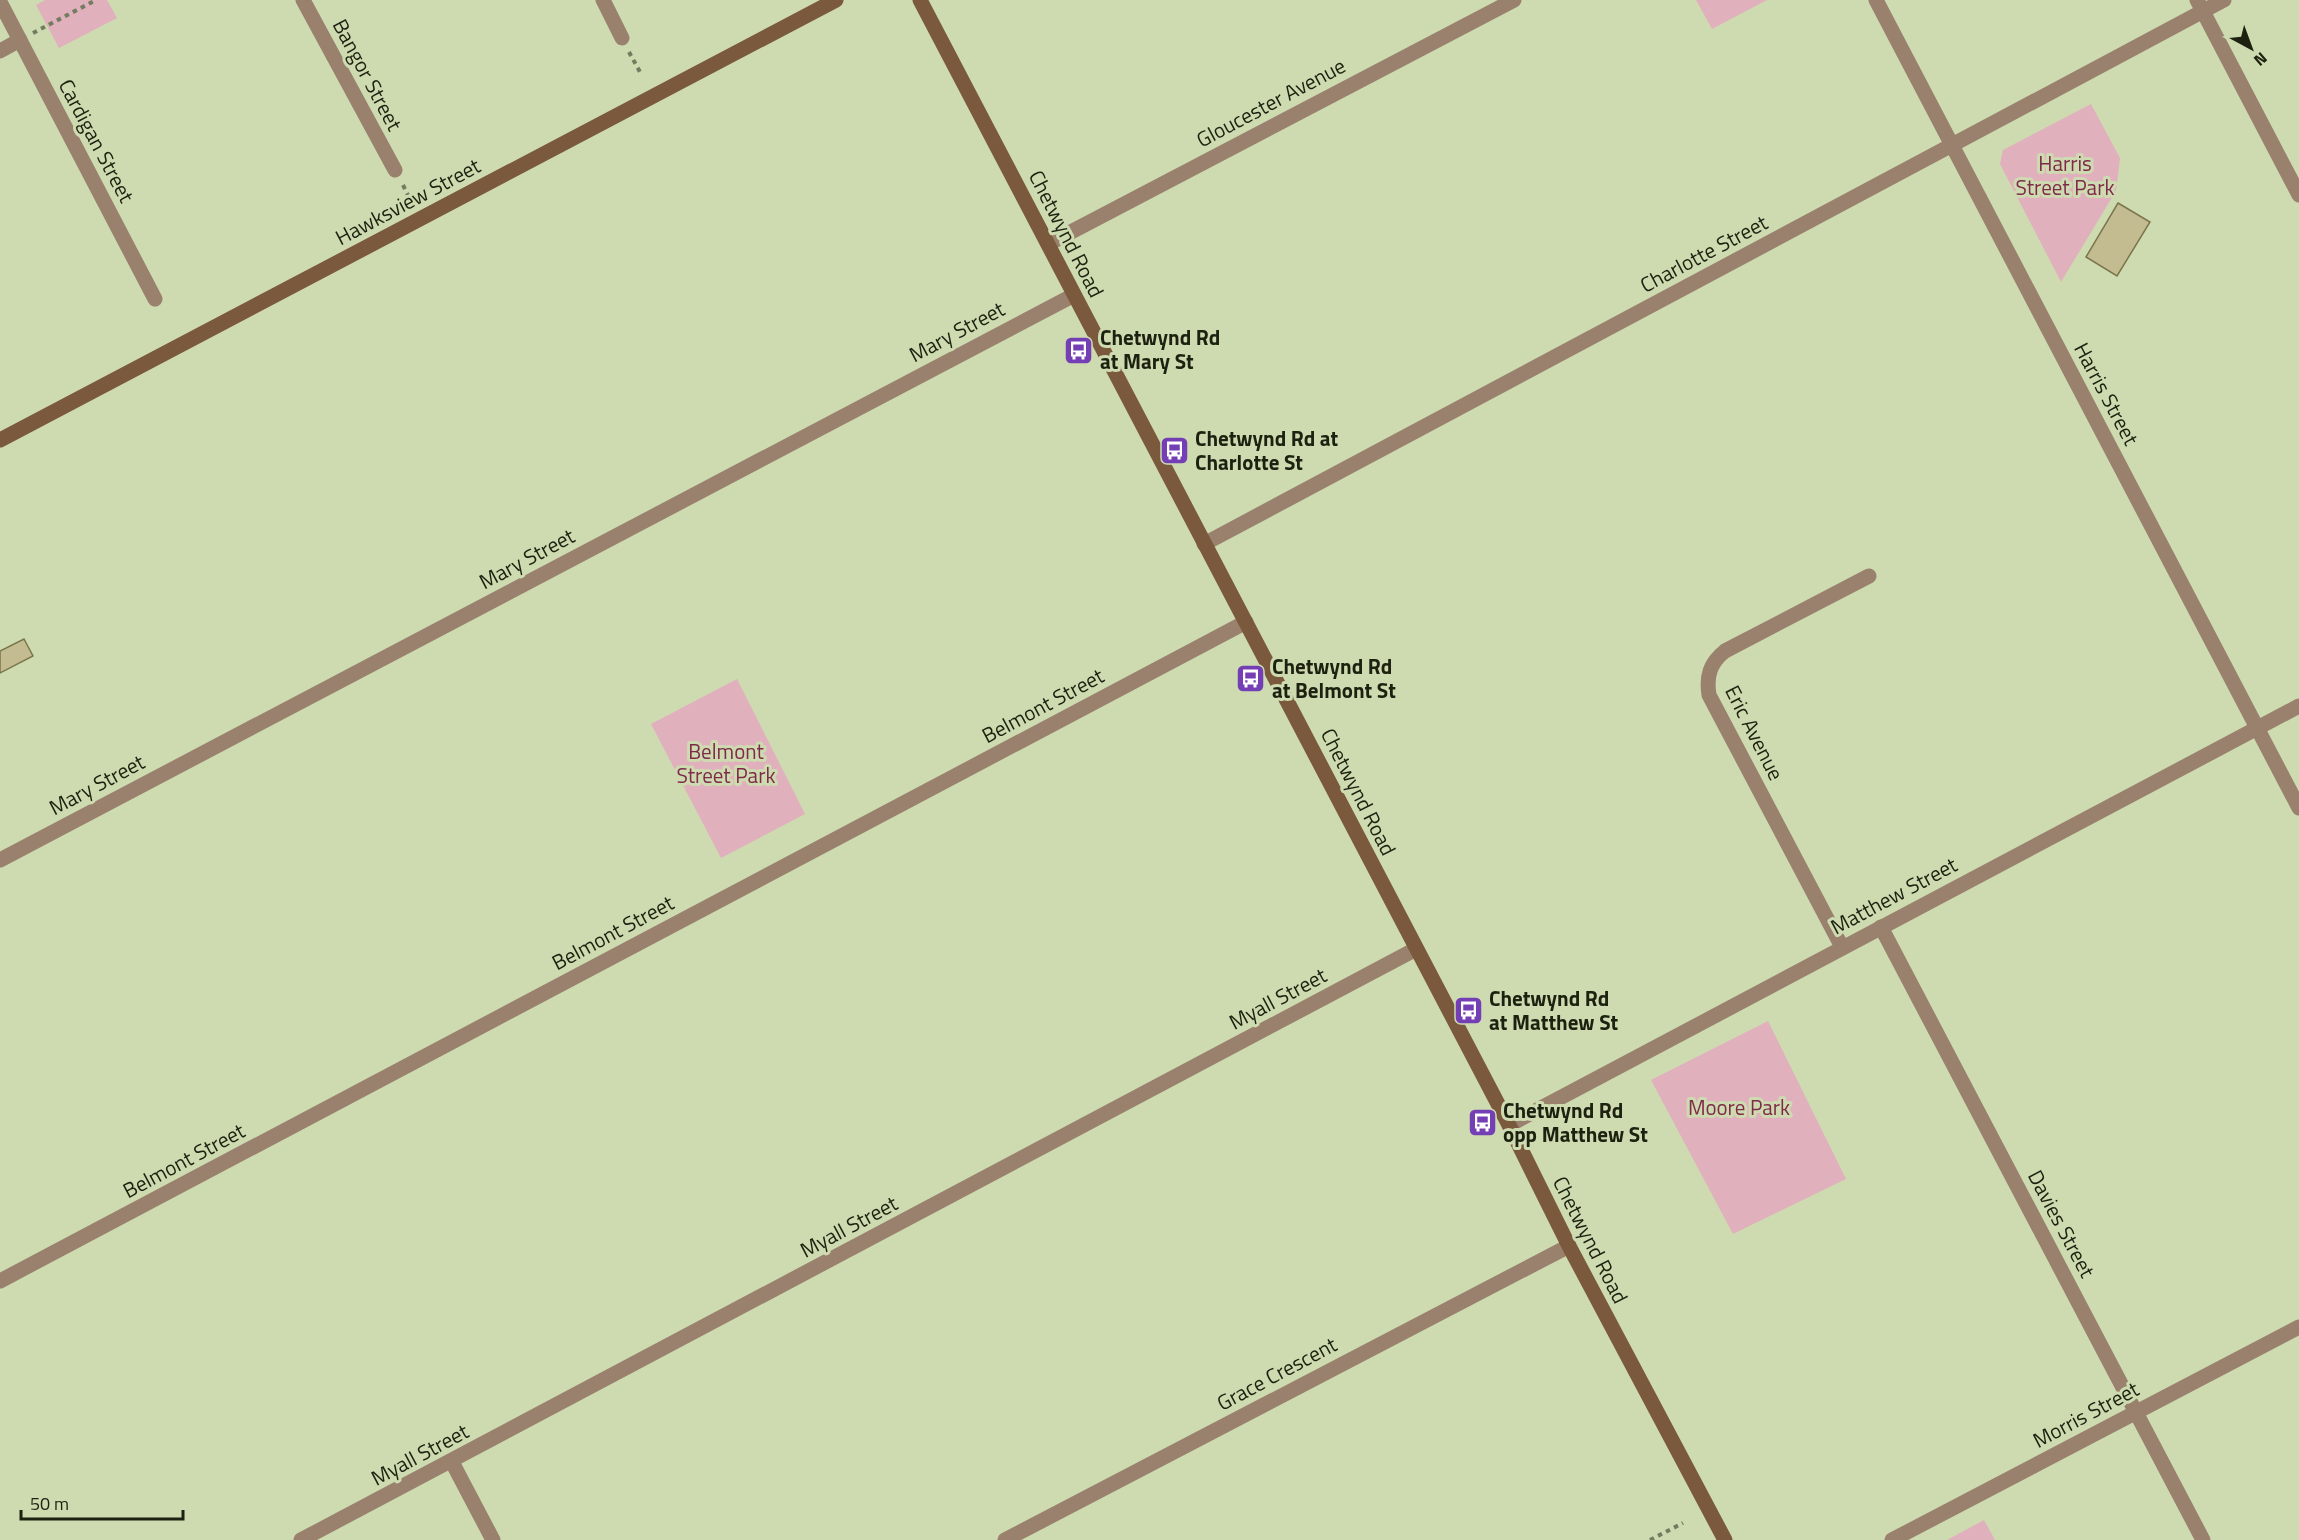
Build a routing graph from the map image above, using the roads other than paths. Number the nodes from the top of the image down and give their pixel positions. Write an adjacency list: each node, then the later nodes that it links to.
1 (303, 0): 14 (street, Bangor Street)
2 (603, 0): 10 (street)
3 (836, 0): 19 (street, Hawksview Street)
4 (920, 0): 16 (street, Chetwynd Road)
5 (1514, 0): 16 (street, Gloucester Avenue)
6 (1876, 0): 13 (street, Harris Street)
7 (2224, 0): 9 (street, Charlotte Street)
8 (0, 2): 11 (street, Cardigan Street)
9 (2200, 6): 13 (street, Charlotte Street); 15 (street)
10 (622, 38)
11 (20, 40): 12 (street); 18 (street, Cardigan Street)
12 (0, 51)
13 (1952, 145): 20 (street, Charlotte Street); 24 (street, Harris Street)
14 (395, 170)
15 (2299, 195)
16 (1048, 244): 17 (street, Chetwynd Road)
17 (1074, 295): 20 (street, Chetwynd Road); 26 (street, Mary Street)
18 (155, 299)
19 (0, 440)
20 (1204, 544): 22 (street, Chetwynd Road)
21 (1869, 576): 28 (street, Eric Avenue)
22 (1246, 622): 29 (street, Chetwynd Road); 32 (street, Belmont Street)
23 (2299, 706): 24 (street, Matthew Street)
24 (2257, 728): 25 (street, Harris Street); 27 (street, Matthew Street)
25 (2299, 808)
26 (0, 860)
27 (1881, 927): 28 (street, Matthew Street); 34 (street, Davies Street)
28 (1842, 947): 30 (street, Matthew Street)
29 (1416, 949): 30 (street, Chetwynd Road); 35 (street, Myall Street)
30 (1509, 1125): 31 (street, Chetwynd Road)
31 (1569, 1246): 38 (street, Grace Crescent); 39 (street, Chetwynd Road)
32 (0, 1281)
33 (2299, 1327): 34 (street, Morris Street)
34 (2136, 1412): 40 (street, Morris Street); 41 (street, Davies Street)
35 (452, 1462): 36 (street, Myall Street); 37 (street)
36 (301, 1540)
37 (493, 1540)
38 (1005, 1540)
39 (1725, 1540)
40 (1892, 1540)
41 (2203, 1540)

